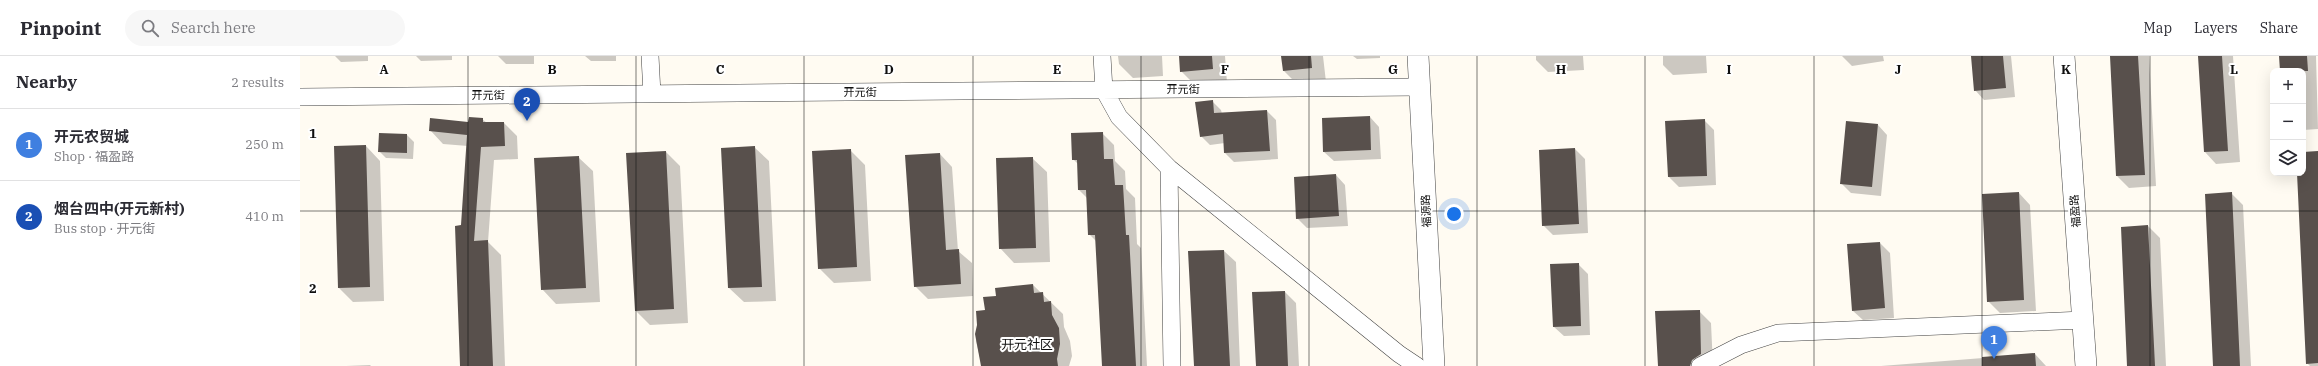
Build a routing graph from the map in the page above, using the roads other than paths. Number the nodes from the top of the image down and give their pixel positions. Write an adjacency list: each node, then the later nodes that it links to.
1 (650, 56): 7 (street)
2 (1102, 56): 6 (street)
3 (1418, 56): 5 (street, 福源路)
4 (2064, 56): 10 (street, 福盈路)
5 (1419, 87): 6 (street, 开元街); 13 (street, 福源路)
6 (1104, 90): 7 (street, 开元街); 9 (street)
7 (652, 94): 8 (street, 开元街)
8 (300, 97)
9 (1169, 168): 11 (street); 12 (street)
10 (2083, 320): 14 (street); 15 (street, 福盈路)
11 (1172, 366)
12 (1417, 366)
13 (1434, 366)
14 (1700, 366)
15 (2086, 366)

